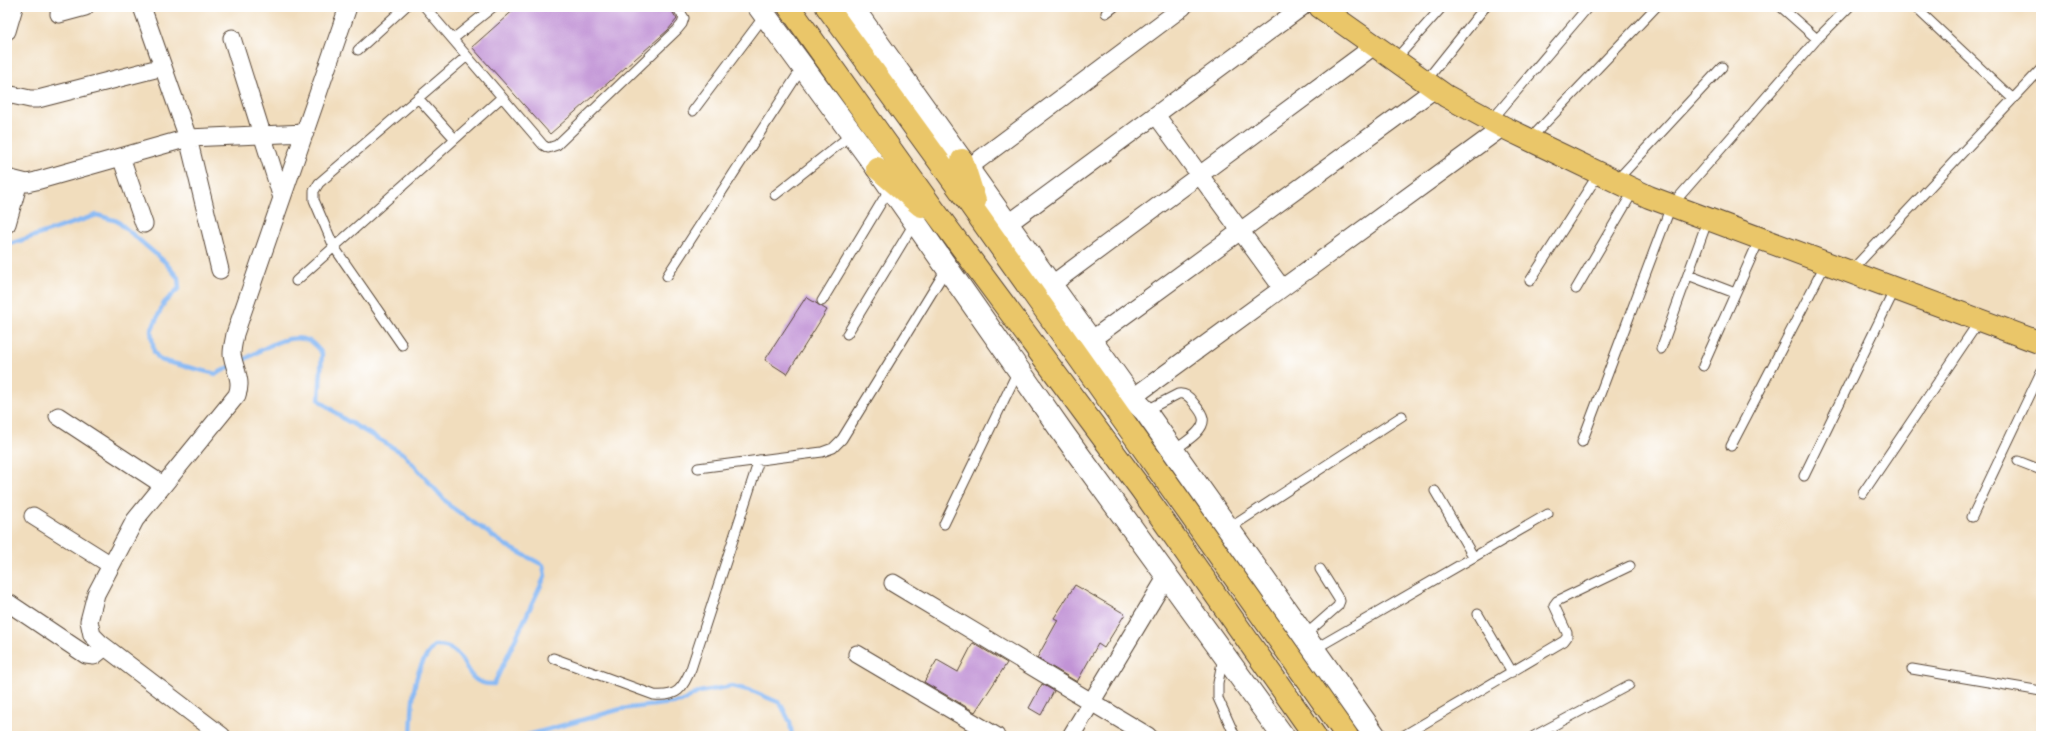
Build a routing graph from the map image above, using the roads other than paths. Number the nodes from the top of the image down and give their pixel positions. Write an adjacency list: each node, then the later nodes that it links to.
1 (14, 7): 26 (street)
2 (85, 7): 25 (street)
3 (142, 7): 34 (street)
4 (348, 7): 46 (street)
5 (405, 7): 31 (lane)
6 (425, 7): 28 (lane)
7 (677, 7): 40 (lane)
8 (789, 7): 69 (main road)
9 (827, 7): 62 (main road)
10 (852, 7): 53 (street)
11 (1114, 7): 24 (lane)
12 (1183, 7): 53 (street)
13 (1302, 7): 44 (street)
14 (1320, 7): 30 (main road)
15 (1442, 7): 33 (lane)
16 (1485, 7): 38 (lane)
17 (1588, 7): 45 (lane)
18 (1656, 7): 51 (lane)
19 (1781, 7): 29 (lane)
20 (1848, 7): 29 (lane)
21 (1915, 7): 42 (lane)
22 (487, 9): 28 (lane)
23 (762, 11): 35 (street); 43 (lane)
24 (1106, 13)
25 (59, 14)
26 (7, 30)
27 (232, 38): 48 (street)
28 (452, 39): 32 (lane)
29 (1817, 39): 61 (lane)
30 (1374, 46): 33 (main road); 55 (street)
31 (358, 50)
32 (466, 56): 40 (lane); 41 (lane)
33 (1394, 60): 38 (main road)
34 (163, 67): 39 (street); 49 (street)
35 (803, 67): 47 (street); 77 (lane)
36 (1722, 67): 57 (lane)
37 (2041, 69): 42 (lane)
38 (1430, 85): 45 (main road); 68 (street)
39 (7, 94)
40 (502, 97): 50 (lane)
41 (418, 98): 50 (lane); 71 (lane)
42 (2012, 99): 75 (lane)
43 (693, 111)
44 (1156, 115): 55 (street); 67 (street)
45 (1497, 124): 51 (main road); 81 (street)
46 (305, 133): 48 (street); 60 (street)
47 (852, 134): 54 (street); 59 (lane)
48 (263, 135): 49 (street); 60 (street)
49 (188, 138): 52 (street); 74 (street)
50 (455, 139): 71 (lane)
51 (1530, 140): 57 (main road)
52 (121, 157): 56 (street); 66 (street)
53 (965, 164): 62 (main road); 67 (street)
54 (877, 168): 58 (street); 69 (main road)
55 (1200, 175): 68 (street); 80 (street)
56 (13, 180): 65 (street)
57 (1616, 181): 61 (main road); 79 (lane); 82 (lane)
58 (890, 187): 64 (street); 85 (lane)
59 (775, 195)
60 (282, 198): 106 (street)
61 (1671, 206): 63 (main road); 98 (lane)
62 (980, 218): 139 (main road)
63 (1708, 219): 70 (main road); 76 (lane)
64 (915, 222): 73 (street); 87 (lane)
65 (7, 224)
66 (144, 224)
67 (1008, 224): 80 (street)
68 (1240, 231): 81 (street); 88 (street)
69 (951, 232): 138 (main road)
70 (1760, 238): 72 (main road); 84 (lane)
71 (334, 247): 78 (lane); 90 (lane)
72 (1826, 263): 75 (main road); 99 (lane)
73 (947, 268): 93 (street); 101 (lane)
74 (220, 270)
75 (1850, 272): 83 (main road)
76 (1688, 275): 84 (lane); 91 (lane)
77 (667, 276)
78 (296, 281)
79 (1530, 281)
80 (1051, 285): 88 (street)
81 (1282, 288): 95 (street)
82 (1576, 289)
83 (1895, 289): 86 (main road); 105 (lane)
84 (1735, 293): 92 (lane)
85 (822, 302)
86 (1980, 320): 89 (main road); 108 (lane)
87 (847, 334)
88 (1091, 340): 95 (street)
89 (2041, 343)
90 (402, 345)
91 (1661, 349)
92 (1702, 366)
93 (1019, 370): 112 (lane); 118 (street)
94 (2041, 372): 111 (lane)
95 (1138, 404): 100 (street); 100 (lane)
96 (58, 416): 106 (street)
97 (1402, 416): 113 (lane)
98 (1582, 442)
99 (1731, 446)
100 (1172, 451): 113 (street)
101 (758, 460): 103 (lane); 126 (lane)
102 (2018, 461): 104 (lane)
103 (698, 468)
104 (2041, 470)
105 (1804, 476)
106 (163, 485): 115 (street)
107 (1435, 491): 114 (lane)
108 (1863, 493)
109 (1548, 514): 114 (lane)
110 (33, 516): 115 (street)
111 (1972, 517)
112 (944, 524)
113 (1227, 529): 122 (street)
114 (1473, 556): 122 (lane)
115 (112, 565): 123 (street)
116 (1630, 566): 128 (lane)
117 (1320, 569): 122 (lane)
118 (1167, 576): 125 (street); 131 (street)
119 (893, 583): 131 (street)
120 (7, 602): 123 (street)
121 (1478, 614): 128 (lane)
122 (1308, 643): 140 (street)
123 (105, 647): 132 (street)
124 (857, 654): 133 (street)
125 (1223, 654): 136 (lane); 137 (street)
126 (553, 658)
127 (1912, 669): 130 (lane)
128 (1512, 672): 141 (lane)
129 (1629, 685): 142 (lane)
130 (2041, 691)
131 (1092, 701): 134 (street); 135 (street)
132 (222, 736)
133 (996, 736)
134 (1071, 736)
135 (1148, 736)
136 (1235, 736)
137 (1283, 736)
138 (1315, 736)
139 (1347, 736)
140 (1375, 736)
141 (1403, 736)
142 (1534, 736)

